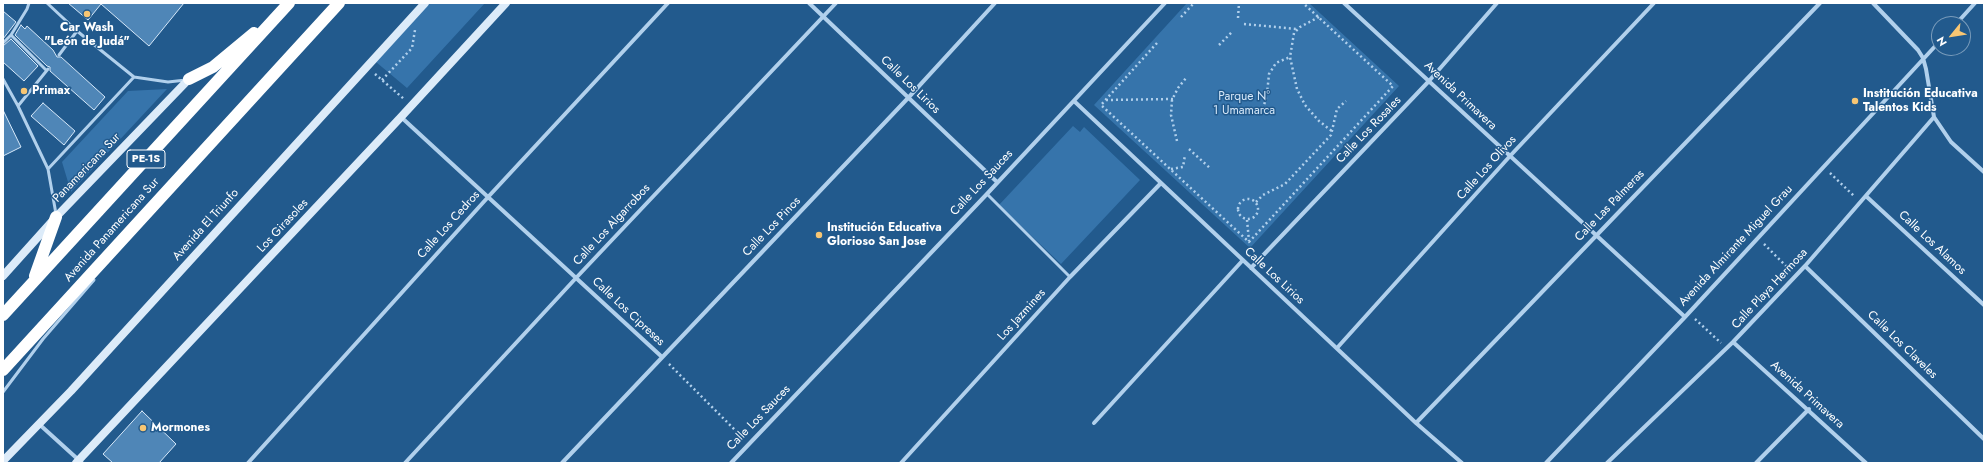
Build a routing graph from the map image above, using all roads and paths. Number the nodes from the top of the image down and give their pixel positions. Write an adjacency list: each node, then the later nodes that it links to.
1 (29, 3): 31 (lane)
2 (47, 3): 29 (lane)
3 (288, 3): 43 (highway); 88 (highway, Avenida Panamericana Sur / PE-1S)
4 (339, 3): 70 (highway, Avenida Panamericana Sur / PE-1S)
5 (425, 3): 39 (main road, Avenida El Triunfo)
6 (506, 3): 54 (main road, Los Girasoles)
7 (668, 3): 69 (street, Calle Los Cedros)
8 (809, 3): 21 (street, Calle Los Lirios)
9 (836, 3): 21 (street, Calle Los Algarrobos)
10 (995, 3): 47 (street, Calle Los Pinos)
11 (1165, 3): 50 (street, Calle Los Sauces)
12 (1194, 3): 23 (path)
13 (1239, 3): 25 (path)
14 (1303, 3): 24 (path)
15 (1344, 3): 45 (street, Avenida Primavera)
16 (1497, 3): 45 (street, Calle Los Rosales)
17 (1654, 3): 60 (street, Calle Los Olivos)
18 (1820, 3): 76 (street, Calle Las Palmeras)
19 (1873, 3): 38 (street)
20 (1976, 3): 22 (street)
21 (824, 16): 47 (street, Calle Los Lirios); 87 (street, Calle Los Algarrobos)
22 (1964, 16)
23 (1181, 17)
24 (1318, 17): 28 (path); 78 (path)
25 (1238, 18)
26 (1244, 24): 28 (path)
27 (419, 25): 44 (path)
28 (1297, 29): 37 (path)
29 (78, 31): 36 (lane); 40 (lane)
30 (1233, 31): 34 (path)
31 (11, 35): 32 (lane); 52 (lane)
32 (3, 43)
33 (1157, 43): 49 (path)
34 (1218, 45)
35 (1931, 50): 38 (street, Avenida Almirante Miguel Grau)
36 (59, 55)
37 (1290, 57): 53 (path); 56 (path)
38 (1923, 58): 55 (street); 61 (street, Avenida Almirante Miguel Grau)
39 (367, 67): 44 (path); 102 (main road, Avenida El Triunfo)
40 (134, 77): 43 (lane); 62 (lane)
41 (1186, 78): 48 (path)
42 (3, 79): 52 (lane)
43 (189, 79): 74 (main road, Panamericana Sur)
44 (382, 80): 46 (path)
45 (1429, 82): 60 (street, Avenida Primavera); 81 (street, Calle Los Rosales)
46 (401, 96)
47 (909, 97): 66 (street, Calle Los Lirios); 96 (street, Calle Los Pinos)
48 (1173, 99): 49 (path); 57 (path)
49 (1105, 100): 63 (path)
50 (1074, 101): 66 (street, Calle Los Sauces); 67 (street, Calle Los Lirios)
51 (1346, 101): 56 (path)
52 (18, 106): 62 (lane)
53 (1263, 109)
54 (401, 117): 69 (street, Calle Los Cipreses); 106 (main road, Los Girasoles)
55 (1934, 117): 65 (street); 71 (street, Calle Playa Hermosa)
56 (1332, 132): 72 (path)
57 (1177, 141)
58 (1189, 149): 64 (path)
59 (1185, 155): 63 (path)
60 (1510, 156): 76 (street, Avenida Primavera); 94 (street, Calle Los Olivos)
61 (1823, 167): 73 (path); 77 (street, Avenida Almirante Miguel Grau)
62 (48, 169): 74 (lane)
63 (1170, 169): 78 (path)
64 (1211, 169)
65 (1984, 172)
66 (997, 182): 68 (street, Calle Los Sauces)
67 (1161, 183): 79 (street, Calle Los Lirios); 86 (street, Los Jazmines)
68 (987, 194): 86 (lane); 104 (street, Calle Los Sauces)
69 (489, 196): 87 (street, Calle Los Cipreses); 107 (street, Calle Los Cedros)
70 (160, 197): 82 (lane); 97 (highway, Avenida Panamericana Sur / PE-1S)
71 (1867, 197): 73 (street, Calle Playa Hermosa); 89 (street, Calle Los Alamos)
72 (1256, 202): 75 (path); 75 (path)
73 (1861, 203): 80 (street, Calle Playa Hermosa)
74 (56, 217): 83 (main road, Panamericana Sur); 88 (highway)
75 (1247, 220): 78 (path)
76 (1596, 235): 92 (street, Avenida Primavera); 101 (street, Calle Las Palmeras)
77 (1758, 238): 84 (path); 90 (street, Avenida Almirante Miguel Grau)
78 (1249, 242)
79 (1243, 260): 81 (street, Calle Los Lirios); 100 (street)
80 (1806, 266): 84 (street, Calle Playa Hermosa); 103 (street, Calle Los Claveles)
81 (1251, 268): 94 (street, Calle Los Lirios)
82 (101, 270)
83 (3, 276)
84 (1796, 276): 93 (street, Calle Playa Hermosa)
85 (96, 277): 98 (lane)
86 (1070, 277): 111 (street, Los Jazmines)
87 (576, 278): 96 (street, Calle Los Cipreses); 108 (street, Calle Los Algarrobos)
88 (33, 280): 91 (highway, Avenida Panamericana Sur / PE-1S)
89 (1984, 305)
90 (1689, 313): 92 (street, Avenida Almirante Miguel Grau); 95 (path)
91 (3, 315)
92 (1685, 317): 113 (street, Avenida Almirante Miguel Grau)
93 (1733, 342): 95 (street, Calle Playa Hermosa); 99 (street, Avenida Primavera)
94 (1337, 348): 101 (street, Calle Los Lirios)
95 (1727, 349): 114 (street, Calle Playa Hermosa)
96 (662, 357): 104 (path, Calle Los Cipreses); 109 (street, Calle Los Pinos)
97 (3, 370)
98 (3, 392)
99 (1808, 410): 115 (street); 116 (street, Avenida Primavera)
100 (1094, 423)
101 (1416, 423): 112 (street, Calle Los Lirios)
102 (39, 424): 105 (main road, Avenida El Triunfo); 106 (street)
103 (1984, 439)
104 (749, 444): 110 (street, Calle Los Sauces)
105 (3, 461)
106 (79, 462)
107 (248, 463)
108 (405, 463)
109 (562, 463)
110 (731, 463)
111 (901, 463)
112 (1462, 463)
113 (1546, 463)
114 (1607, 463)
115 (1756, 463)
116 (1866, 463)

